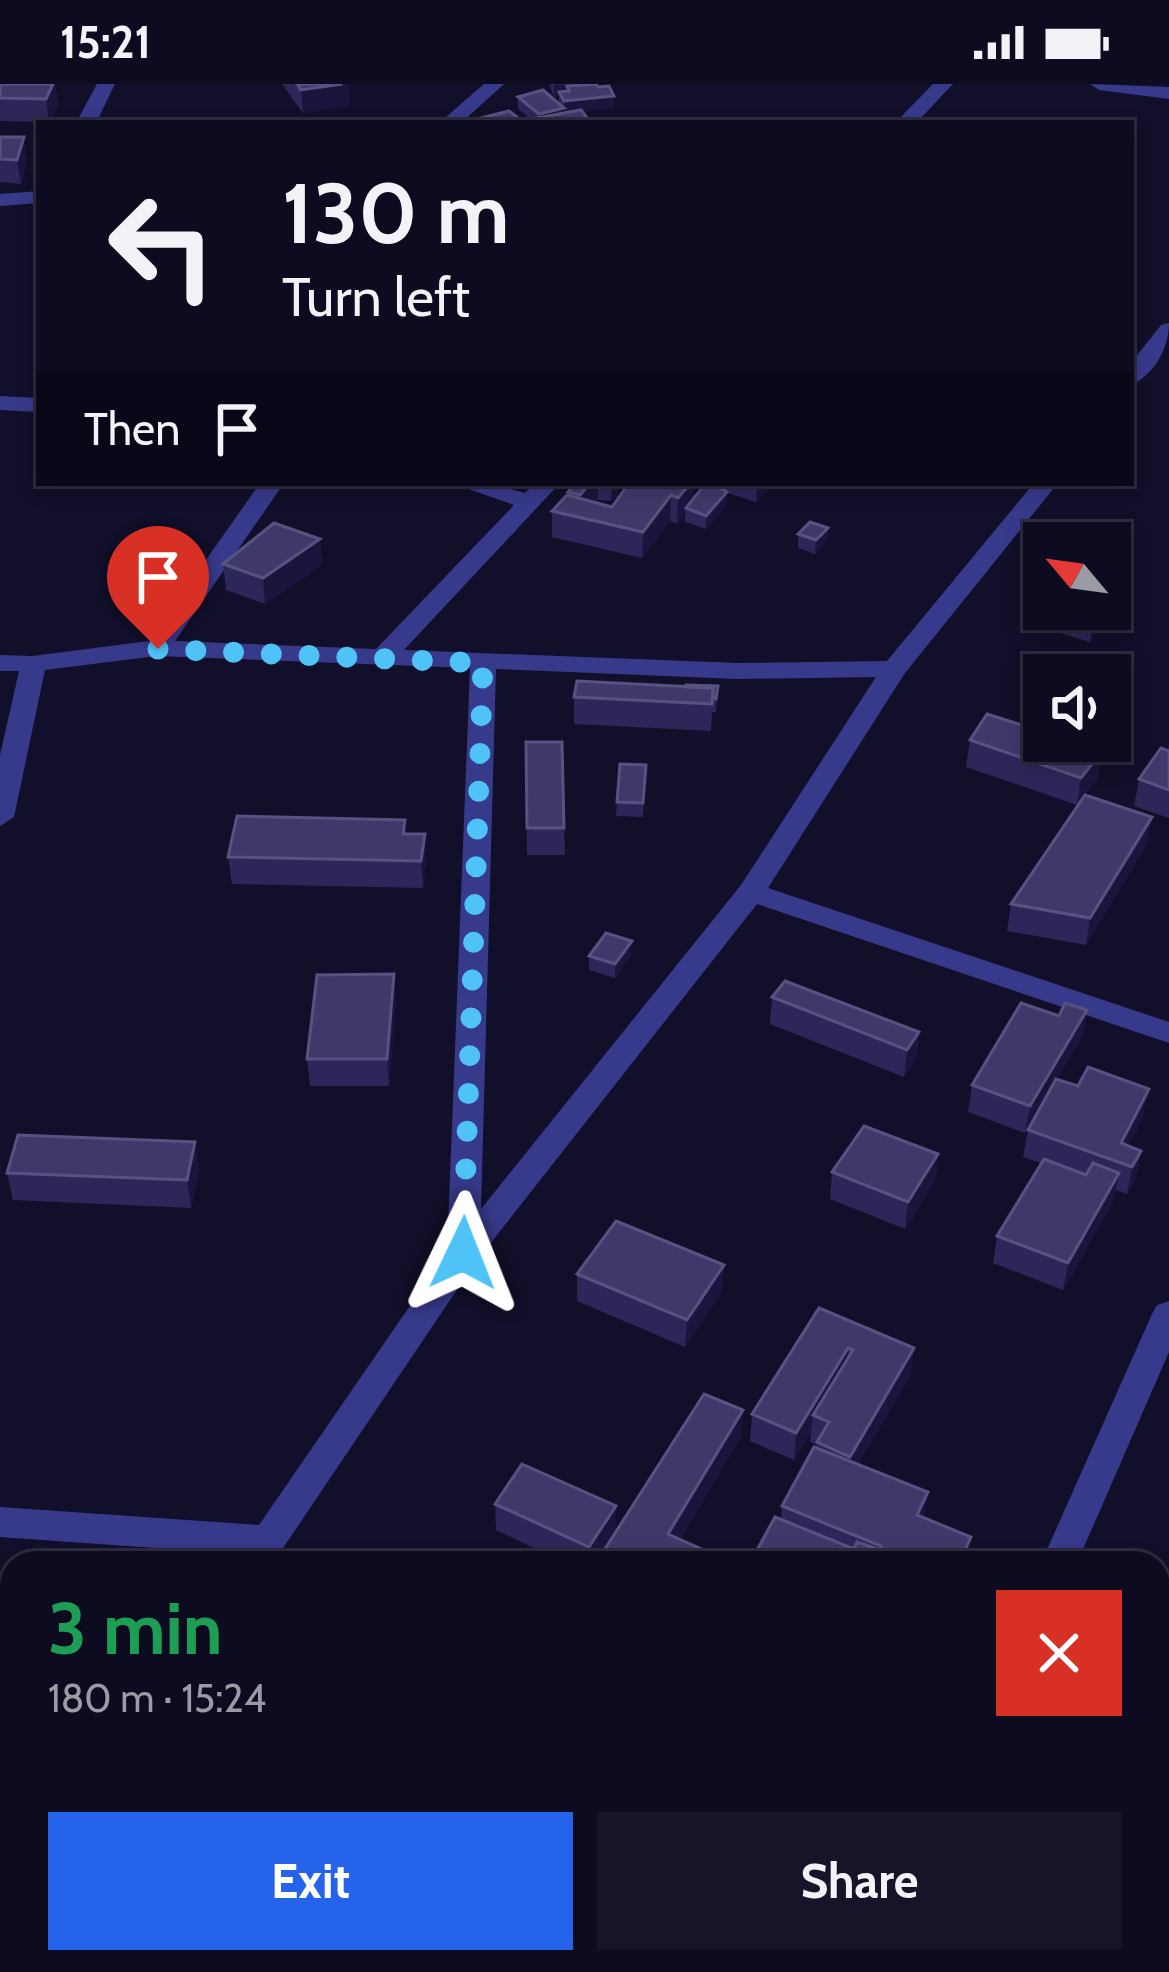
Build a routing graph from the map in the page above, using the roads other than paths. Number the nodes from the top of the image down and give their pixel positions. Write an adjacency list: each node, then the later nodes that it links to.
1 (106, 84): 6 (street)
2 (495, 84): 7 (street)
3 (944, 84): 8 (street)
4 (1099, 84): 5 (street)
5 (1169, 93)
6 (88, 120)
7 (453, 120)
8 (908, 120)
9 (36, 197): 10 (street)
10 (0, 200)
11 (1166, 339): 12 (street)
12 (1134, 375)
13 (0, 403): 14 (street)
14 (36, 405)
15 (270, 486): 19 (street)
16 (488, 486): 18 (street)
17 (1044, 486): 24 (street)
18 (538, 492): 20 (street)
19 (158, 649): 20 (street); 23 (street)
20 (383, 657): 22 (street)
21 (0, 663): 23 (street)
22 (483, 663): 24 (street); 28 (street)
23 (33, 664): 25 (street)
24 (894, 669): 26 (street)
25 (0, 817)
26 (751, 892): 27 (street); 28 (street)
27 (1169, 1033)
28 (463, 1253): 32 (street)
29 (1169, 1314): 33 (street)
30 (0, 1522): 31 (street)
31 (252, 1551)
32 (262, 1551)
33 (1064, 1551)

